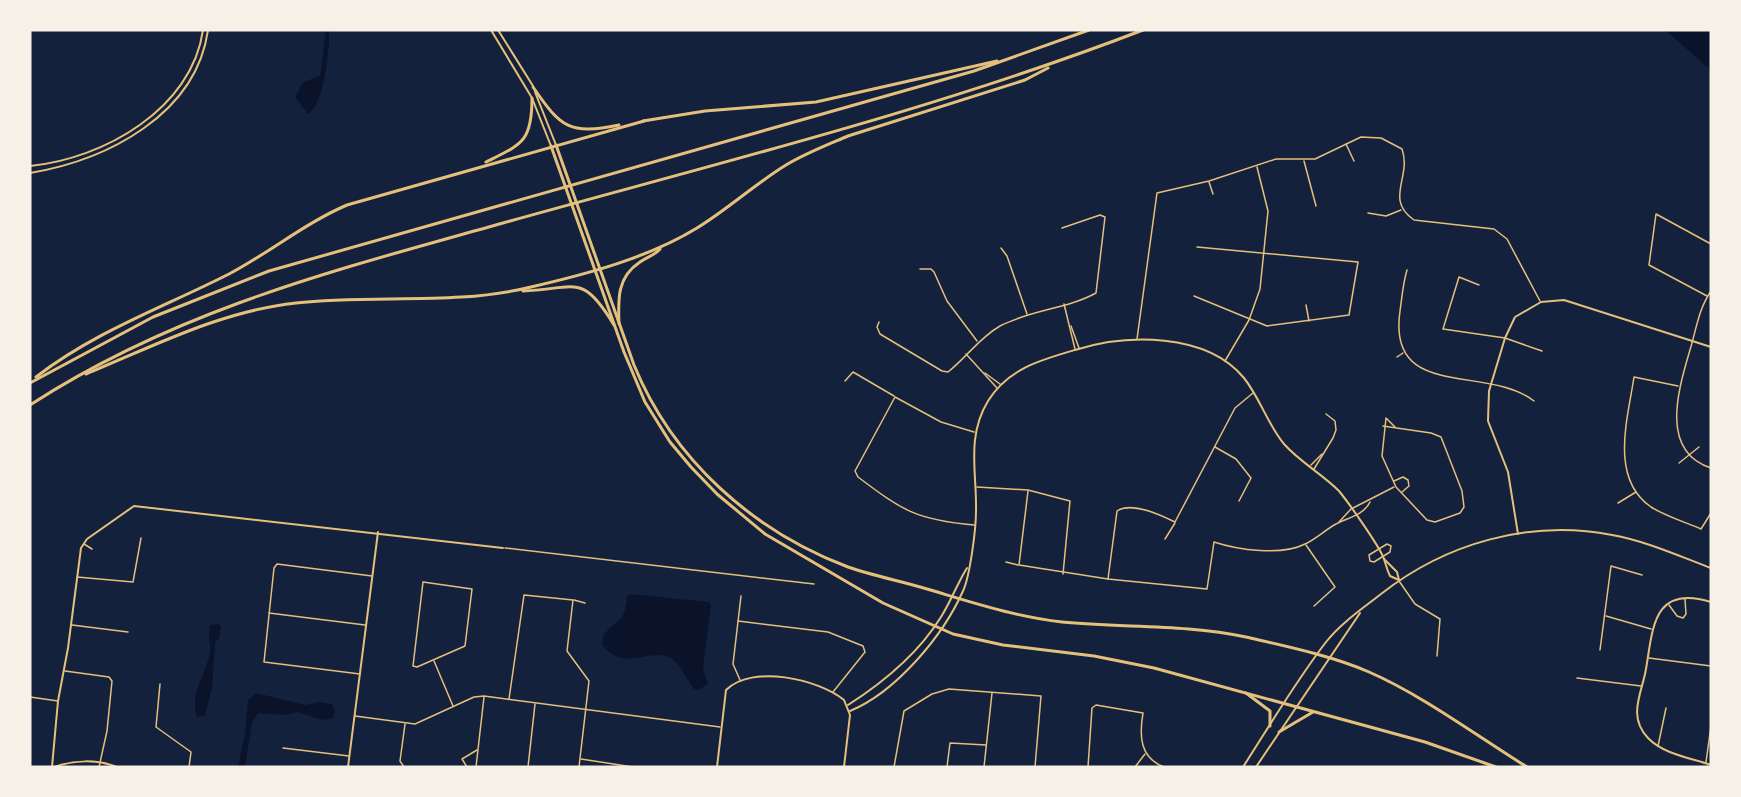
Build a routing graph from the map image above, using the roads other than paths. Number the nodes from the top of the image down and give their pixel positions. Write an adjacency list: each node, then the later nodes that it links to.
1 (202, 30): 17 (street)
2 (208, 30): 20 (street)
3 (491, 30): 10 (street)
4 (498, 30): 9 (street)
5 (1089, 30): 7 (main road)
6 (1143, 30): 8 (main road)
7 (1011, 59): 11 (main road); 66 (main road)
8 (1058, 63): 28 (main road); 64 (main road)
9 (533, 87): 11 (main road); 13 (street)
10 (532, 98): 14 (street); 18 (main road)
11 (644, 121): 13 (main road)
12 (1345, 144): 15 (street); 16 (street); 24 (street)
13 (556, 145): 14 (main road); 32 (main road)
14 (551, 146): 18 (main road); 33 (main road)
15 (1304, 160): 19 (street); 23 (street)
16 (1354, 161)
17 (30, 166)
18 (478, 166): 66 (main road)
19 (1256, 166): 21 (street); 31 (street)
20 (30, 172)
21 (1209, 181): 22 (street); 52 (street)
22 (1213, 194)
23 (1316, 206)
24 (1401, 210): 25 (street); 41 (street)
25 (1368, 213)
26 (1062, 228): 42 (street)
27 (1711, 244): 40 (street)
28 (663, 246): 32 (main road); 48 (main road)
29 (1197, 247): 31 (street)
30 (1001, 248): 44 (street)
31 (1264, 252): 45 (street); 46 (street)
32 (599, 267): 33 (main road); 48 (main road)
33 (594, 269): 37 (main road); 49 (main road)
34 (920, 269): 53 (street)
35 (1407, 270): 59 (street)
36 (1479, 285): 51 (street)
37 (512, 291): 49 (main road); 64 (main road)
38 (1711, 291): 40 (street)
39 (1194, 296): 45 (street)
40 (1707, 297): 54 (street)
41 (1541, 302): 51 (street); 54 (street)
42 (1064, 303): 44 (street); 50 (street)
43 (1306, 304): 46 (street)
44 (1027, 315): 53 (street)
45 (1249, 320): 46 (street); 62 (street)
46 (1309, 321)
47 (879, 322): 60 (street)
48 (620, 324): 124 (main road)
49 (614, 325): 138 (main road)
50 (1070, 326): 56 (street); 57 (street)
51 (1505, 338): 58 (street); 67 (street)
52 (1137, 339): 56 (street); 62 (street)
53 (978, 342): 60 (street)
54 (1692, 342): 55 (street); 69 (street)
55 (1711, 347)
56 (1079, 348): 57 (street)
57 (1075, 350): 68 (street)
58 (1542, 351)
59 (1404, 353): 61 (street); 67 (street)
60 (966, 354): 63 (street)
61 (1397, 357)
62 (1225, 361): 71 (street)
63 (984, 372): 68 (street); 70 (street)
64 (73, 379): 74 (main road)
65 (845, 381): 72 (street)
66 (30, 382)
67 (1492, 383): 73 (street); 103 (street)
68 (1001, 385): 70 (street)
69 (1678, 386): 82 (street); 91 (street)
70 (998, 389): 78 (street)
71 (1254, 393): 79 (street); 84 (street)
72 (894, 397): 78 (street); 101 (street)
73 (1534, 401)
74 (30, 405)
75 (1326, 414): 81 (street)
76 (1383, 426): 77 (street); 77 (street); 87 (street)
77 (1395, 427): 92 (street)
78 (975, 432): 88 (street)
79 (1214, 447): 93 (street); 99 (street)
80 (1699, 447): 82 (street)
81 (1323, 454): 84 (street); 86 (street)
82 (1689, 455): 83 (street); 85 (street)
83 (1679, 463)
84 (1310, 466): 86 (street)
85 (1711, 468)
86 (1314, 470): 96 (street)
87 (1394, 481): 89 (street); 92 (street)
88 (976, 487): 90 (street); 101 (street)
89 (1396, 487): 92 (street); 94 (street)
90 (1028, 490): 114 (street); 116 (street)
91 (1636, 491): 95 (street); 97 (street)
92 (1402, 492)
93 (1239, 501)
94 (1370, 502): 96 (street); 98 (street)
95 (1618, 503)
96 (1351, 509): 98 (street); 100 (street)
97 (1711, 513)
98 (1355, 516): 100 (street); 110 (street)
99 (1175, 522): 105 (street); 120 (street)
100 (1338, 523): 107 (street)
101 (975, 525): 113 (street)
102 (378, 532): 106 (street); 108 (street); 118 (street)
103 (1518, 534): 115 (street); 121 (street)
104 (141, 538): 119 (street)
105 (1165, 539)
106 (83, 543): 109 (street); 119 (street)
107 (1306, 544): 120 (street); 131 (street)
108 (503, 548): 122 (street)
109 (92, 549)
110 (1378, 549): 111 (street); 111 (street); 111 (street)
111 (1383, 558): 121 (street); 121 (street)
112 (1006, 562): 114 (street)
113 (968, 565): 124 (street); 126 (street)
114 (1019, 566): 116 (street)
115 (1711, 568)
116 (1063, 574): 120 (street)
117 (1642, 575): 134 (street)
118 (372, 576): 133 (street); 137 (street)
119 (76, 577): 136 (street)
120 (1108, 579)
121 (1399, 580): 132 (street); 144 (street)
122 (814, 584)
123 (741, 596): 135 (street)
124 (952, 597): 126 (main road); 138 (street)
125 (1685, 598): 128 (street); 130 (street); 130 (street)
126 (959, 599): 140 (street); 143 (main road)
127 (573, 600): 129 (street); 160 (street); 167 (street)
128 (1711, 602)
129 (585, 603)
130 (1669, 604): 139 (street)
131 (1314, 606)
132 (1361, 611): 143 (street); 145 (street)
133 (269, 613): 137 (street); 150 (street)
134 (1605, 616): 139 (street); 142 (street)
135 (738, 621): 152 (street); 155 (street)
136 (71, 625): 141 (street); 149 (street)
137 (366, 625): 150 (street)
138 (935, 627): 140 (main road); 164 (street)
139 (1651, 629): 146 (street)
140 (941, 630): 157 (main road); 169 (street)
141 (128, 632)
142 (1600, 650)
143 (1316, 656): 145 (main road); 162 (street)
144 (1437, 656)
145 (1327, 658): 165 (street); 210 (main road)
146 (1648, 658): 148 (street); 154 (street)
147 (434, 661): 147 (street); 166 (street)
148 (1711, 666)
149 (63, 671): 161 (street); 184 (street)
150 (360, 674): 171 (street)
151 (1577, 678): 154 (street)
152 (740, 681): 155 (street); 175 (street)
153 (160, 684): 190 (street)
154 (1642, 686): 178 (street)
155 (833, 692): 164 (street)
156 (992, 692): 177 (street); 200 (street); 203 (street)
157 (1244, 692): 162 (main road); 173 (main road)
158 (484, 696): 160 (street); 166 (street); 180 (street)
159 (30, 698): 161 (street)
160 (509, 699): 163 (street)
161 (58, 701): 187 (street)
162 (1285, 702): 165 (main road); 173 (street)
163 (535, 703): 167 (street); 195 (street)
164 (848, 705): 169 (street)
165 (1296, 706): 170 (main road); 176 (street)
166 (453, 707): 172 (street)
167 (587, 708): 175 (street); 183 (street)
168 (1665, 708): 178 (street)
169 (850, 711): 199 (street)
170 (1319, 712): 176 (main road); 209 (main road)
171 (355, 716): 172 (street); 182 (street)
172 (405, 723): 192 (street)
173 (1270, 726): 207 (street)
174 (1711, 726): 185 (street)
175 (721, 727): 198 (street)
176 (1279, 732): 208 (street)
177 (987, 745): 201 (street); 202 (street)
178 (1658, 746): 185 (street)
179 (283, 748): 182 (street)
180 (478, 750): 193 (street); 194 (street)
181 (1145, 754): 204 (street); 205 (street); 206 (street)
182 (350, 756): 191 (street)
183 (580, 759): 196 (street); 197 (street)
184 (100, 761): 187 (street); 188 (street); 189 (street)
185 (1706, 763): 186 (street)
186 (1711, 765)
187 (53, 767)
188 (99, 767)
189 (117, 767)
190 (189, 767)
191 (348, 767)
192 (404, 767)
193 (467, 767)
194 (476, 767)
195 (528, 767)
196 (579, 767)
197 (633, 767)
198 (717, 767)
199 (844, 767)
200 (894, 767)
201 (946, 767)
202 (984, 767)
203 (1035, 767)
204 (1088, 767)
205 (1135, 767)
206 (1164, 767)
207 (1243, 767)
208 (1256, 767)
209 (1496, 767)
210 (1527, 767)

